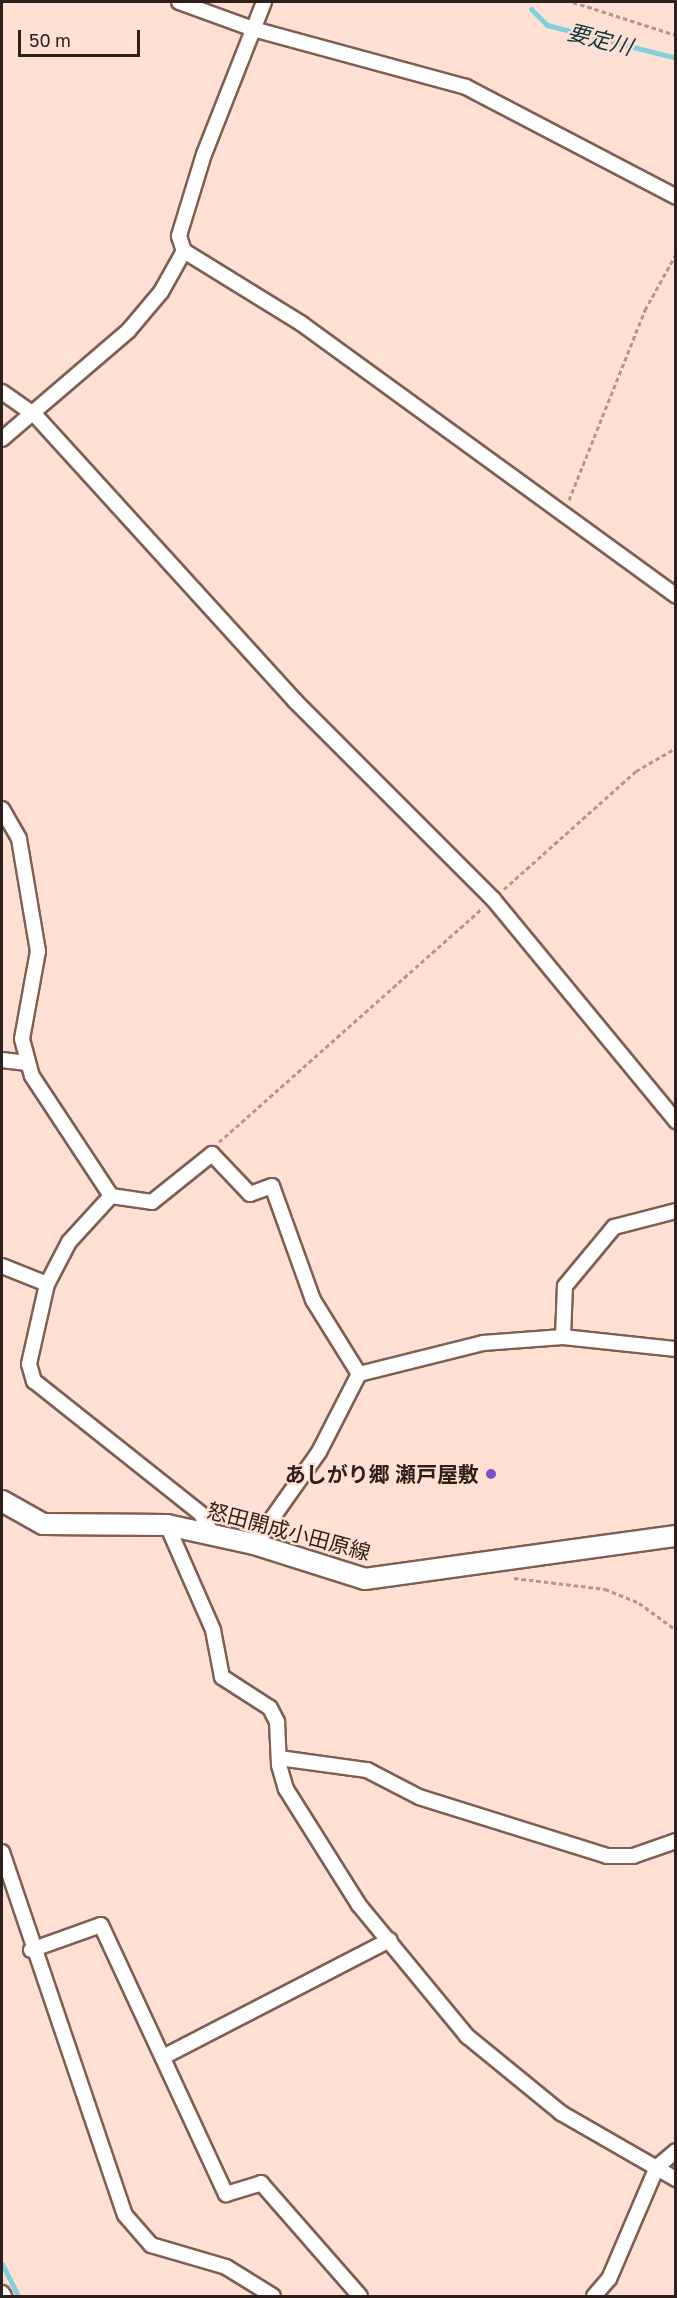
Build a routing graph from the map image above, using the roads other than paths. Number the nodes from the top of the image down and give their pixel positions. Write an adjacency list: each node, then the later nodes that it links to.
1 (179, 2): 3 (street)
2 (264, 2): 3 (street)
3 (254, 29): 4 (street); 5 (street)
4 (675, 197)
5 (184, 251): 7 (street); 9 (street)
6 (2, 392): 7 (street)
7 (35, 415): 8 (street); 13 (street)
8 (2, 439)
9 (675, 596)
10 (2, 809): 12 (street)
11 (2, 1060): 12 (street)
12 (25, 1063): 14 (street)
13 (675, 1121)
14 (111, 1196): 17 (street); 20 (street)
15 (675, 1211): 18 (street)
16 (2, 1266): 17 (street)
17 (47, 1284): 23 (street)
18 (563, 1337): 19 (street); 20 (street)
19 (675, 1349)
20 (359, 1374): 25 (street)
21 (2, 1501): 22 (main road, 怒田開成小田原線)
22 (167, 1526): 23 (main road, 怒田開成小田原線); 26 (street)
23 (212, 1534): 25 (main road, 怒田開成小田原線)
24 (675, 1536): 25 (main road, 怒田開成小田原線)
25 (254, 1545)
26 (279, 1758): 27 (street); 29 (street)
27 (675, 1841)
28 (2, 1852): 30 (street)
29 (390, 1940): 31 (street); 33 (street)
30 (31, 1950): 31 (street); 35 (street)
31 (163, 2057): 36 (street)
32 (675, 2151): 33 (street)
33 (657, 2167): 34 (street); 37 (street)
34 (675, 2179)
35 (273, 2296)
36 (360, 2296)
37 (594, 2296)

